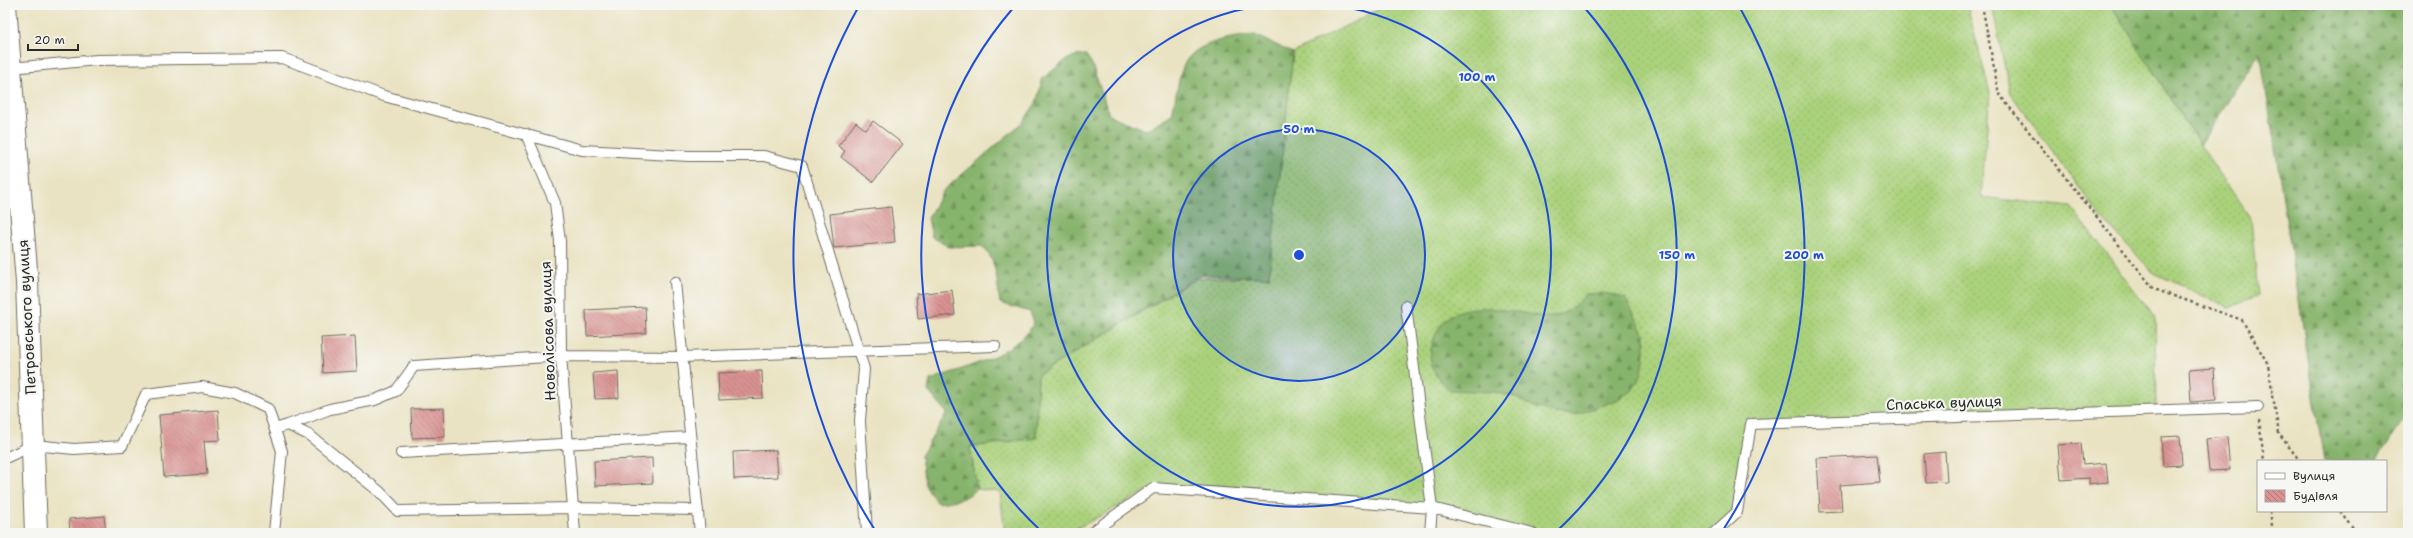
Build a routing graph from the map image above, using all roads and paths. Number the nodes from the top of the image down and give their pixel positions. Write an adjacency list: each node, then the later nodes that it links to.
1 (1982, 5): 19 (path)
2 (5, 9): 3 (main road, Петровського вулиця)
3 (11, 68): 4 (lane); 15 (main road, Петровського вулиця)
4 (526, 134): 8 (lane, Новолісова вулиця); 29 (lane)
5 (675, 282): 9 (lane)
6 (1406, 306): 21 (lane)
7 (995, 346): 9 (lane)
8 (561, 356): 9 (lane); 11 (lane); 14 (lane, Новолісова вулиця)
9 (682, 357): 13 (lane)
10 (2258, 407): 18 (path); 33 (lane, Спаська вулиця)
11 (288, 425): 12 (lane); 20 (lane)
12 (275, 429): 15 (lane); 26 (lane)
13 (690, 437): 14 (lane); 22 (lane)
14 (568, 443): 16 (lane); 20 (lane, Новолісова вулиця)
15 (34, 444): 17 (lane); 25 (main road, Петровського вулиця)
16 (401, 453)
17 (5, 458)
18 (2264, 460)
19 (2299, 460)
20 (573, 508): 22 (lane); 27 (lane, Новолісова вулиця)
21 (1432, 508): 30 (lane); 31 (lane); 32 (lane)
22 (698, 510): 28 (lane)
23 (2270, 512): 34 (path)
24 (2341, 512): 35 (path)
25 (36, 533)
26 (274, 533)
27 (576, 533)
28 (700, 533)
29 (867, 533)
30 (1091, 533)
31 (1430, 533)
32 (1532, 533)
33 (1714, 533)
34 (2273, 533)
35 (2357, 533)

